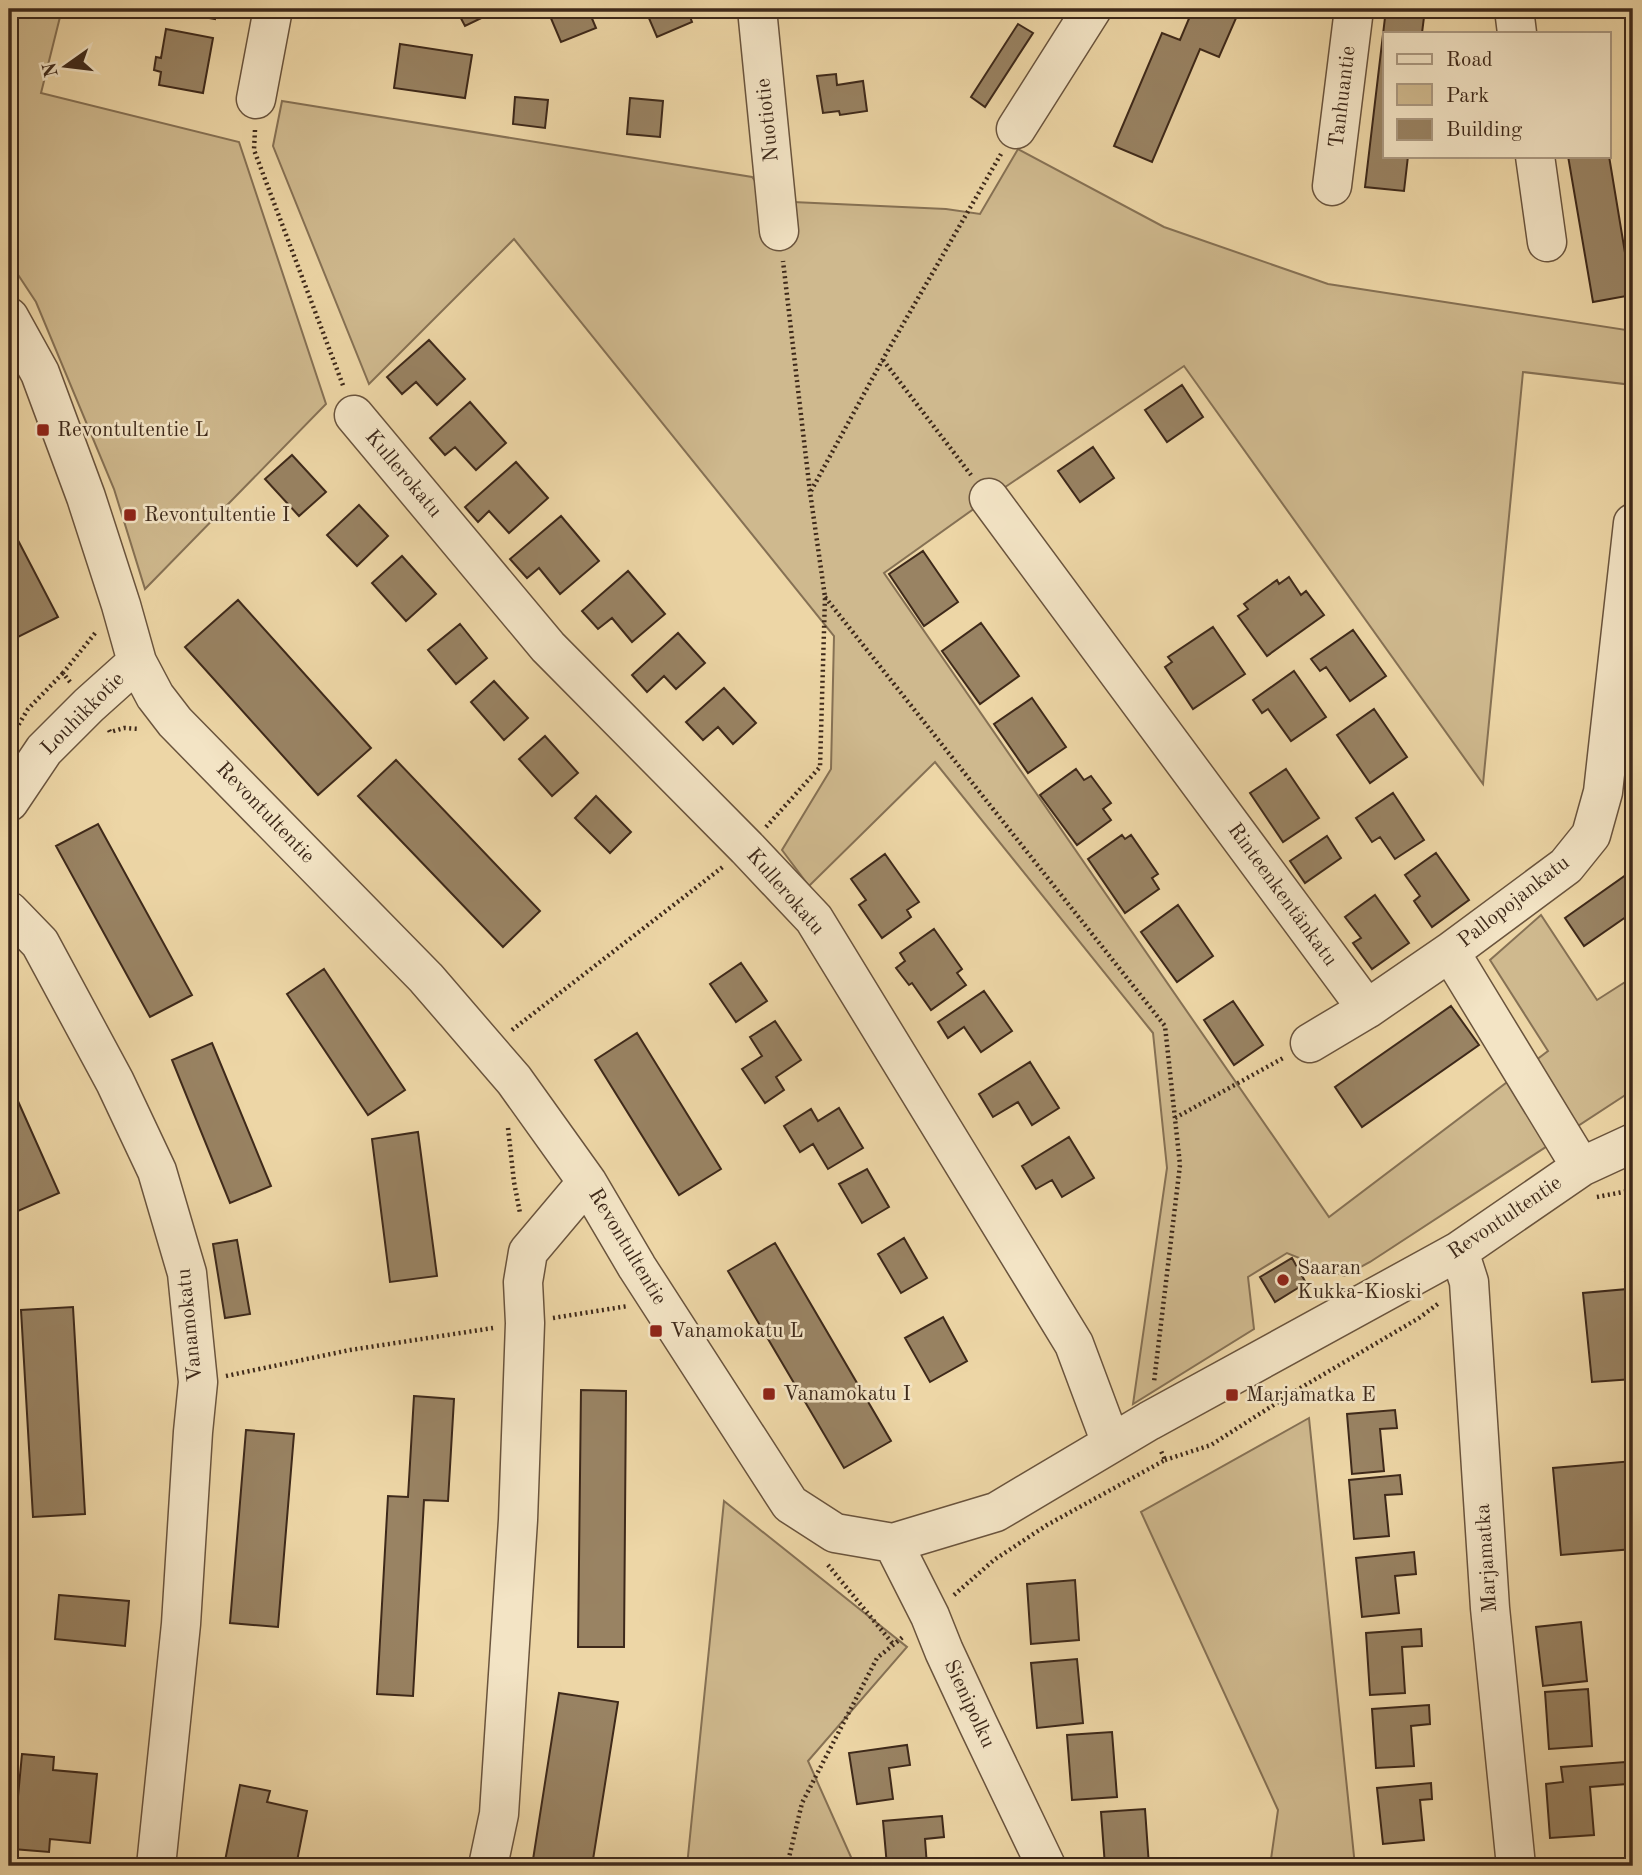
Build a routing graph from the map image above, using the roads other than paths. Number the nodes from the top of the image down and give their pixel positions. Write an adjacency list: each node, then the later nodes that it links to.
1 (273, 9): 7 (street)
2 (757, 9): 11 (street, Nuotiotie)
3 (1093, 9): 8 (street)
4 (1354, 9): 10 (street, Tanhuantie)
5 (1514, 9): 6 (street)
6 (1517, 32)
7 (256, 99)
8 (1016, 129)
9 (1535, 158): 12 (street)
10 (1332, 186)
11 (779, 231)
12 (1547, 242)
13 (9, 317): 17 (street, Revontultentie)
14 (354, 415): 27 (street, Kullerokatu)
15 (989, 498): 21 (street, Rinteenkentänkatu)
16 (1633, 523): 20 (street, Pallopojankatu)
17 (137, 662): 18 (street, Louhikkotie); 24 (street, Revontultentie)
18 (9, 802)
19 (9, 911): 29 (street, Vanamokatu)
20 (1450, 953): 21 (street); 25 (street)
21 (1367, 1009): 22 (street)
22 (1310, 1043)
23 (1633, 1143): 25 (street, Revontultentie)
24 (587, 1182): 28 (street, Revontultentie); 30 (street)
25 (1584, 1185): 26 (street, Revontultentie)
26 (1464, 1267): 27 (street, Revontultentie); 32 (street, Marjamatka)
27 (1111, 1443): 28 (street, Revontultentie)
28 (893, 1542): 31 (street, Sienipolku)
29 (156, 1866)
30 (488, 1866)
31 (1046, 1866)
32 (1516, 1866)

